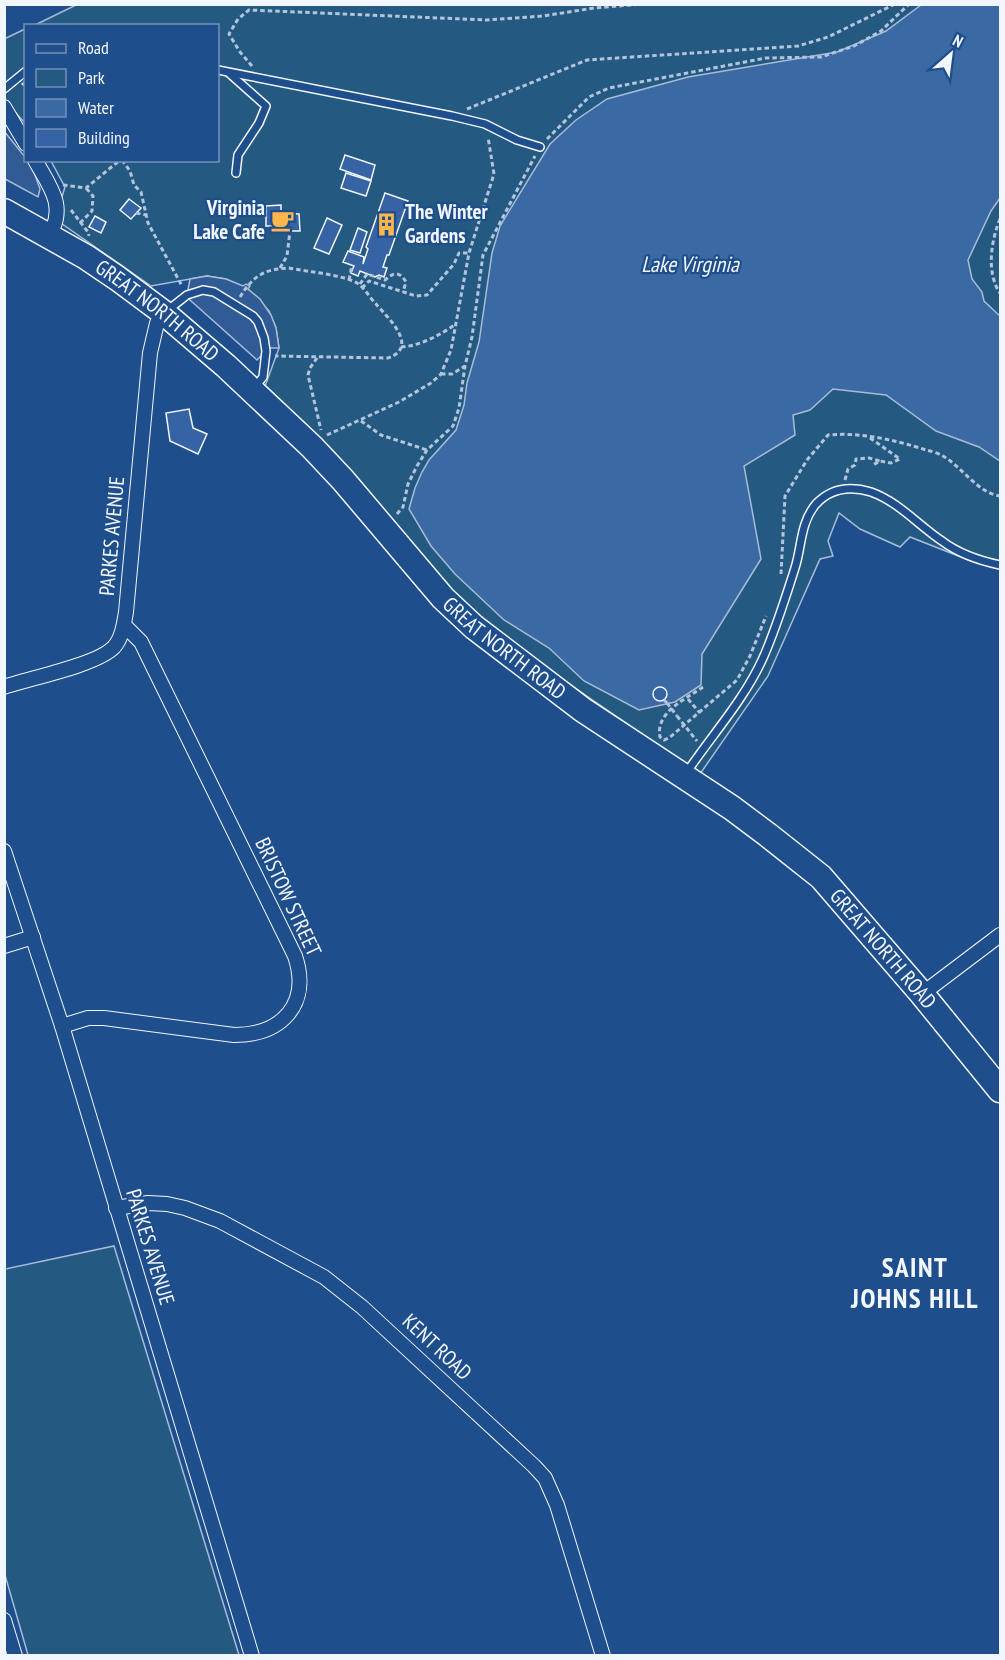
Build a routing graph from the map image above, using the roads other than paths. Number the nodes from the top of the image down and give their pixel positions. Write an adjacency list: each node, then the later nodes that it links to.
1 (219, 70): 3 (lane)
2 (24, 73): 4 (lane)
3 (229, 73): 7 (lane); 9 (lane)
4 (4, 89)
5 (6, 112): 6 (street)
6 (24, 141)
7 (540, 147)
8 (36, 162): 11 (street)
9 (236, 173)
10 (4, 211): 11 (highway, GREAT NORTH ROAD)
11 (50, 236): 12 (highway, GREAT NORTH ROAD)
12 (164, 313): 13 (highway, GREAT NORTH ROAD); 13 (lane); 15 (street, PARKES AVENUE)
13 (252, 390): 17 (highway, GREAT NORTH ROAD)
14 (1000, 565): 17 (lane)
15 (124, 625): 16 (street, PARKES AVENUE); 23 (street, BRISTOW STREET)
16 (4, 687)
17 (684, 777): 22 (highway, GREAT NORTH ROAD)
18 (4, 851): 20 (street, PARKES AVENUE)
19 (1000, 935): 22 (street)
20 (33, 938): 21 (street); 23 (street, PARKES AVENUE)
21 (4, 946)
22 (922, 994): 24 (highway, GREAT NORTH ROAD)
23 (62, 1026): 25 (street, PARKES AVENUE)
24 (1000, 1090)
25 (116, 1208): 28 (street, PARKES AVENUE); 29 (street, KENT ROAD)
26 (4, 1620): 27 (street)
27 (15, 1656)
28 (252, 1656)
29 (603, 1656)

